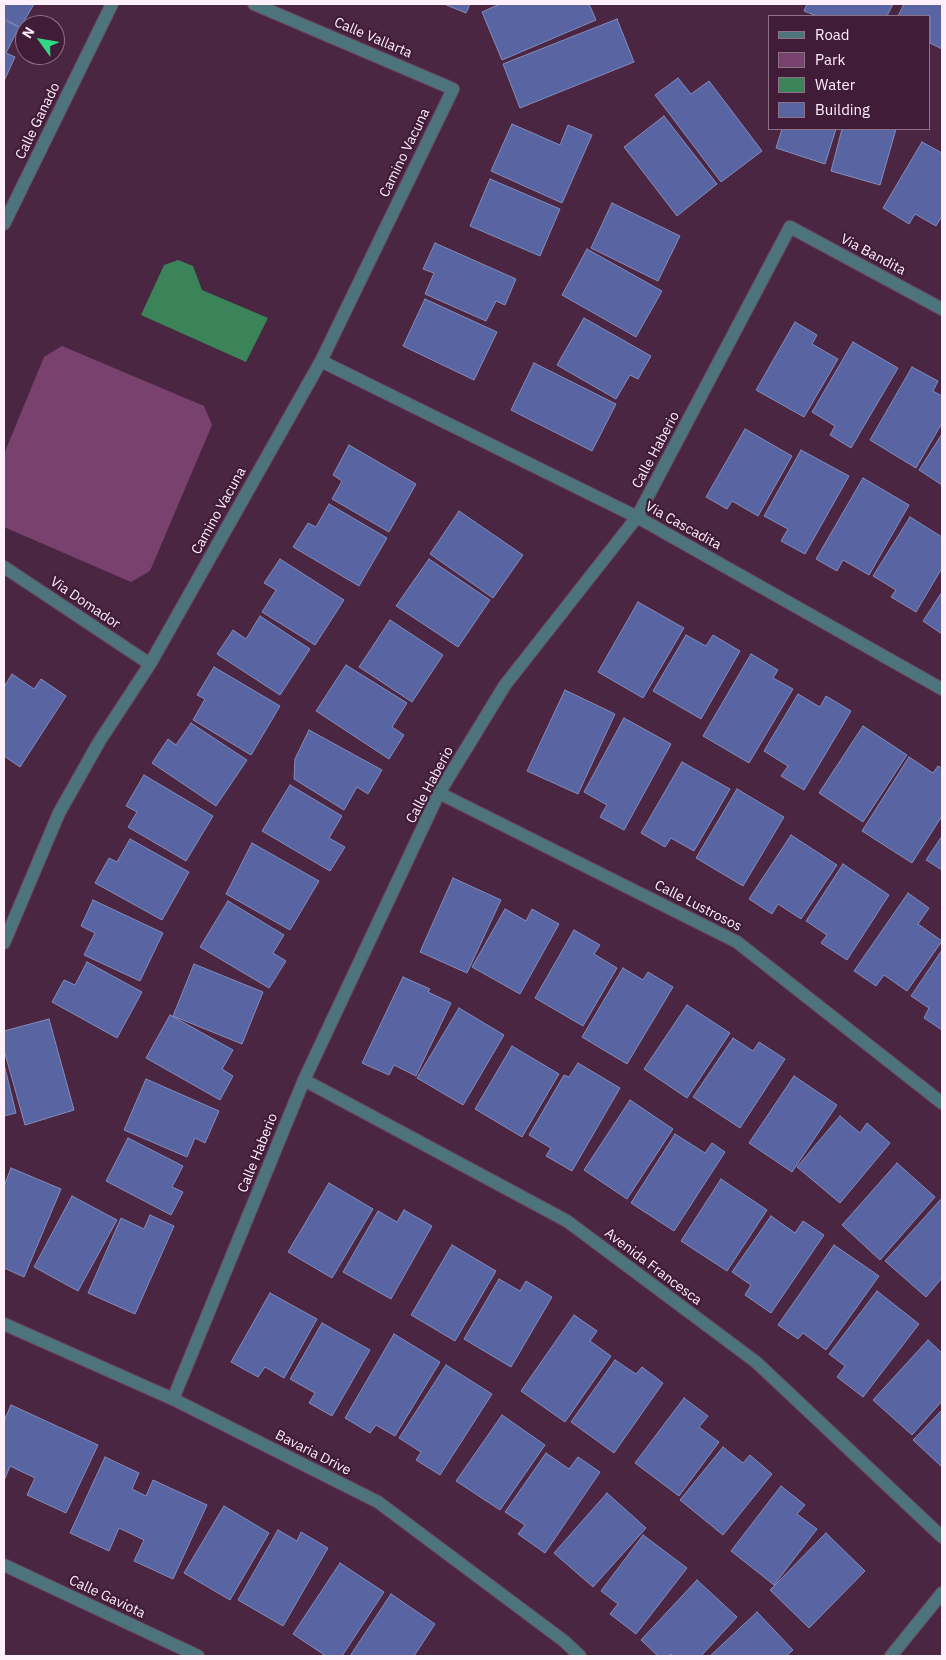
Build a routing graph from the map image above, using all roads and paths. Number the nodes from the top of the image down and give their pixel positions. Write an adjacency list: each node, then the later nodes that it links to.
1 (112, 4): 4 (street, Calle Ganado)
2 (254, 4): 3 (street, Calle Vallarta)
3 (453, 88): 7 (street, Camino Vacuna)
4 (4, 224)
5 (790, 227): 6 (street, Via Bandita); 8 (street, Calle Haberio)
6 (942, 309)
7 (321, 361): 8 (street, Via Cascadita); 10 (street, Camino Vacuna)
8 (637, 517): 11 (street, Via Cascadita); 12 (street, Calle Haberio)
9 (4, 567): 10 (street, Via Domador)
10 (150, 664): 13 (street, Camino Vacuna)
11 (942, 689)
12 (439, 793): 14 (street, Calle Haberio); 15 (street, Calle Lustrosos)
13 (4, 943)
14 (304, 1080): 17 (street, Calle Haberio); 18 (street, Avenida Francesca)
15 (942, 1102)
16 (4, 1324): 17 (street, Bavaria Drive)
17 (172, 1399): 22 (street, Bavaria Drive)
18 (942, 1536)
19 (4, 1565): 21 (street, Calle Gaviota)
20 (942, 1593): 23 (street)
21 (198, 1656)
22 (580, 1656)
23 (891, 1656)

